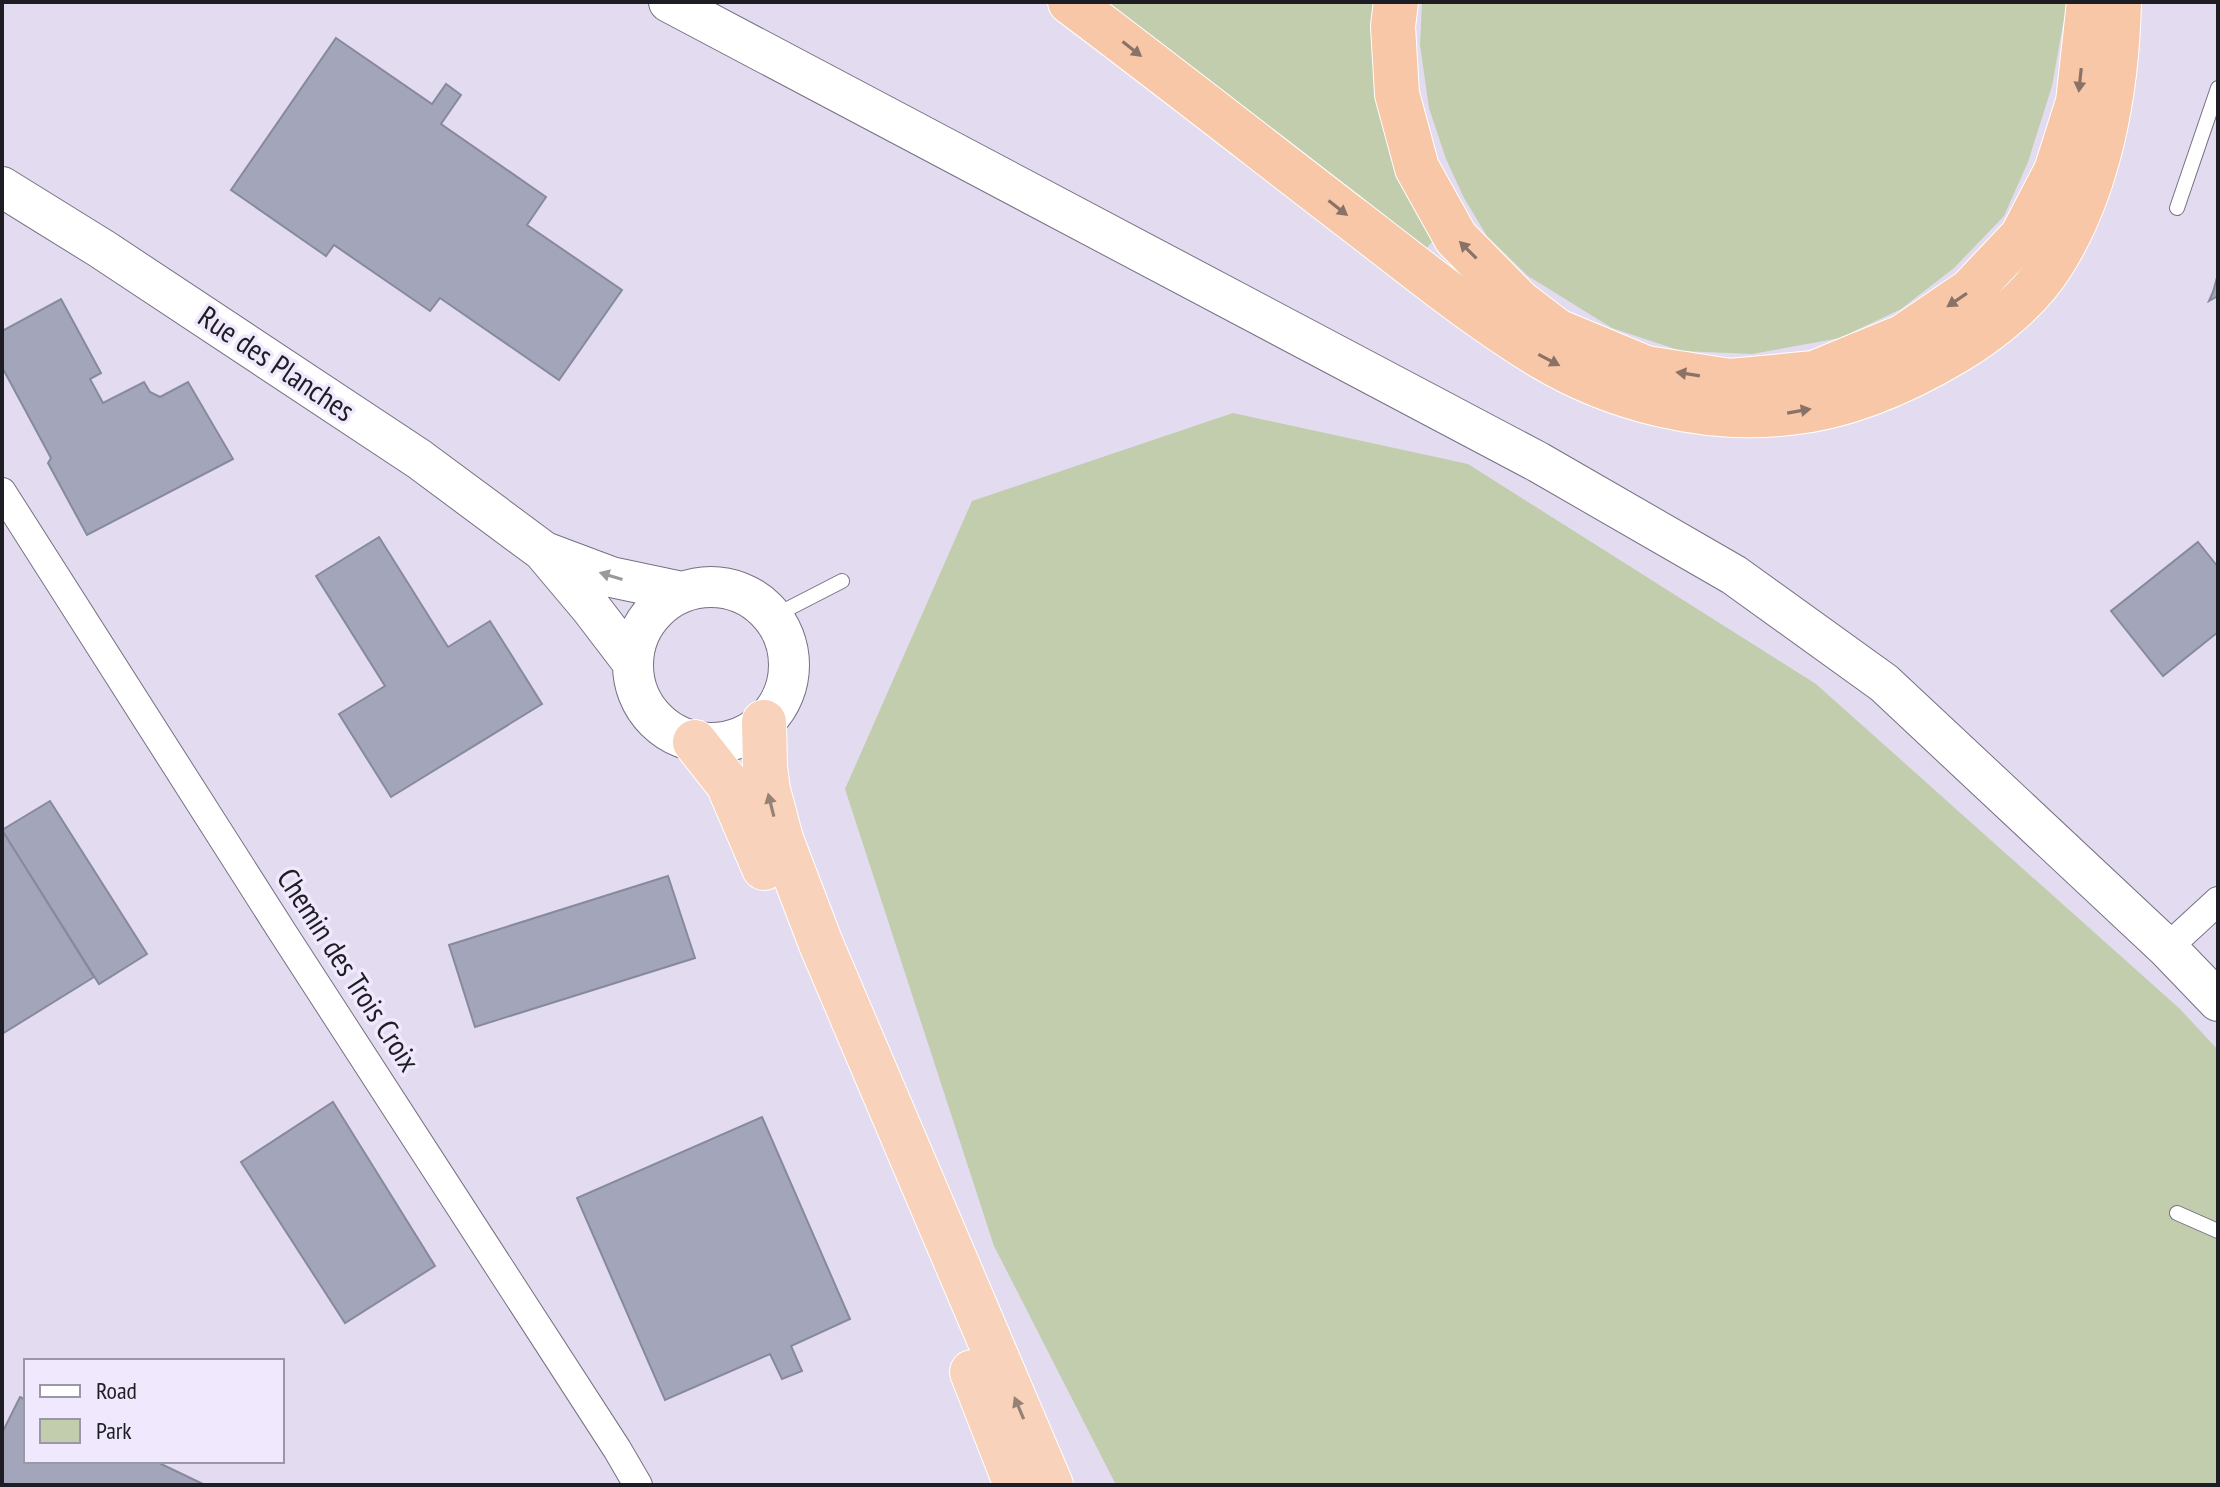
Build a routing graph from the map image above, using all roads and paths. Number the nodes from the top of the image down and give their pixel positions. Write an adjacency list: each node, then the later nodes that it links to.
1 (669, 2): 18 (main road)
2 (1070, 2): 5 (highway, one-way to 5)
3 (1396, 2): 4 (highway, one-way to 3)
4 (2089, 2)
5 (2119, 2)
6 (2218, 88): 8 (lane)
7 (2, 187): 10 (main road, Rue des Planches)
8 (2177, 208)
9 (2, 492): 22 (street, Chemin des Trois Croix)
10 (543, 551): 12 (main road, one-way to 10); 14 (main road)
11 (842, 581): 13 (lane)
12 (682, 592): 13 (main road); 14 (main road)
13 (772, 617): 15 (main road)
14 (633, 663): 16 (main road)
15 (764, 722): 16 (main road); 24 (highway, one-way to 15)
16 (695, 742): 23 (highway)
17 (2218, 901): 18 (street)
18 (2167, 948): 19 (main road)
19 (2218, 1001)
20 (2177, 1213): 21 (lane)
21 (2218, 1231)
22 (638, 1485)
23 (1016, 1485)
24 (1051, 1485)

